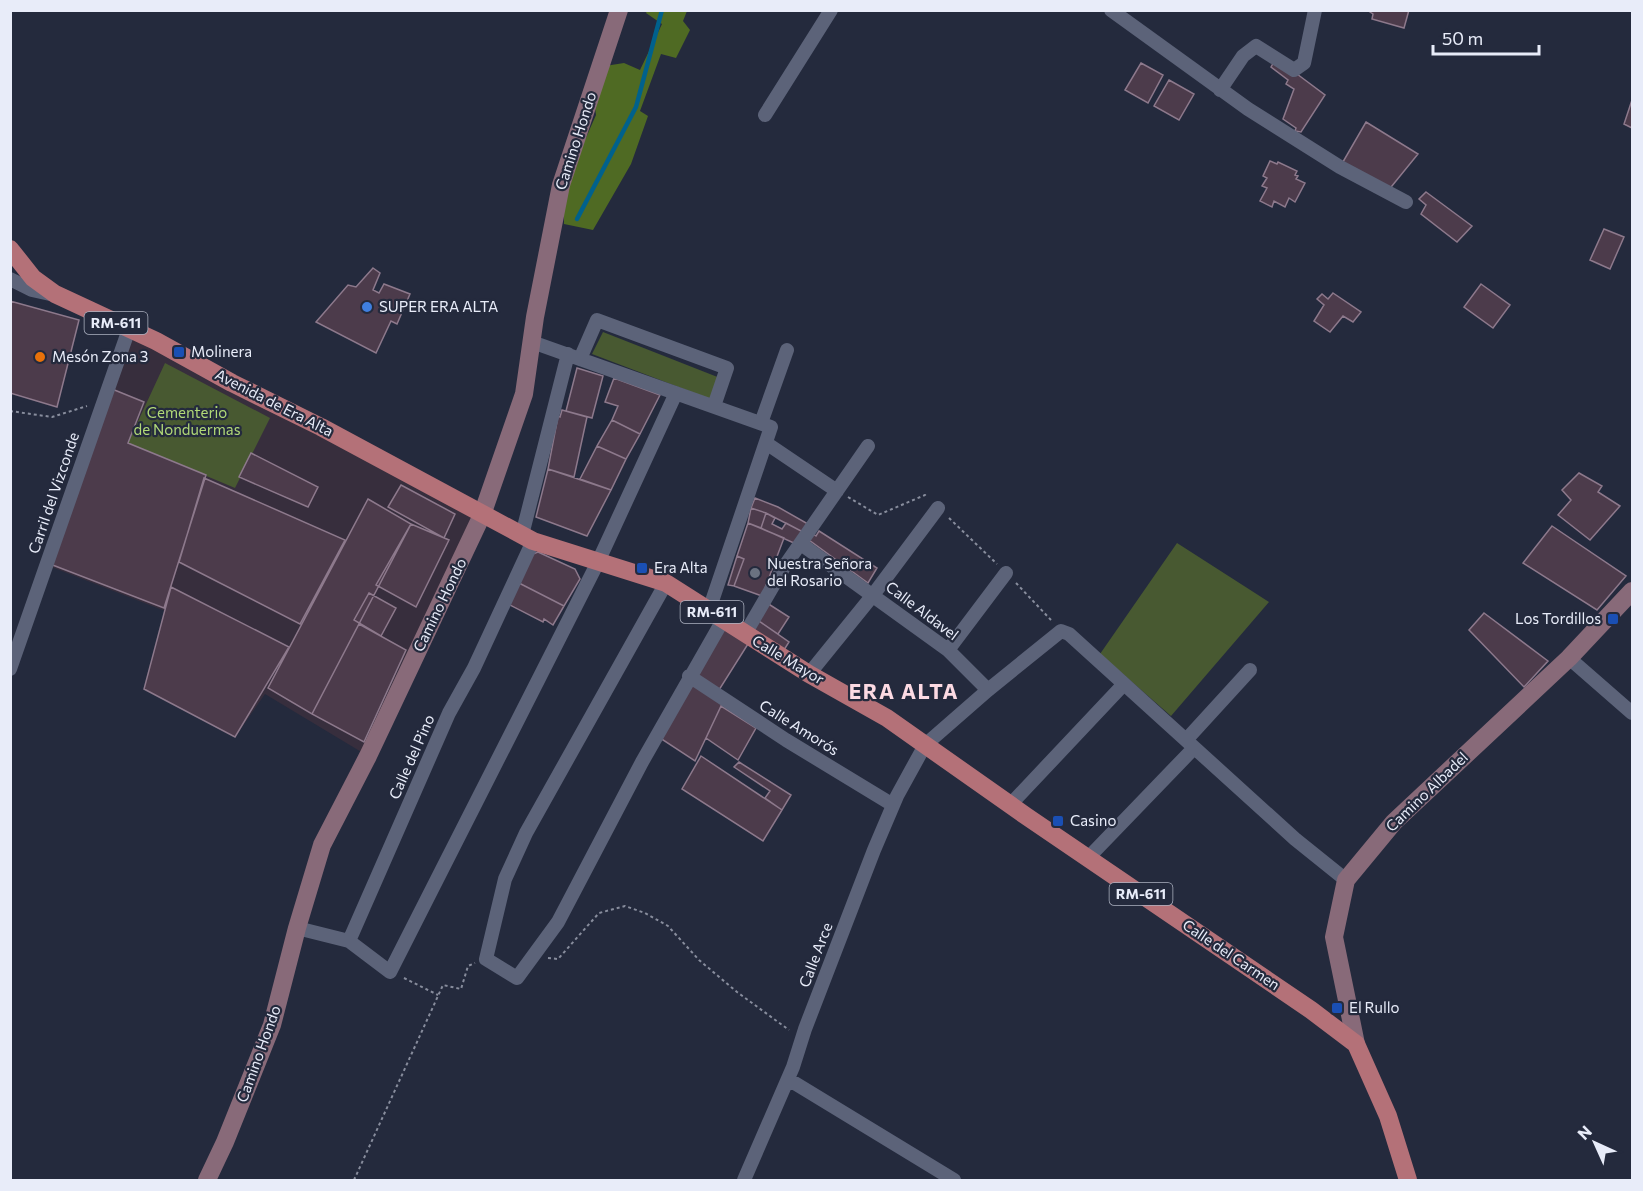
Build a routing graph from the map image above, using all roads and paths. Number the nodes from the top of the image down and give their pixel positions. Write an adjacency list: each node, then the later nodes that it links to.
1 (619, 10): 12 (main road, Camino Hondo)
2 (831, 10): 6 (street)
3 (1111, 10): 5 (street)
4 (1315, 10): 5 (street)
5 (1220, 90): 7 (street)
6 (765, 115)
7 (1406, 202)
8 (10, 249): 10 (main road, Avenida de Era Alta / RM-611)
9 (10, 279): 10 (street)
10 (55, 294): 11 (main road, Avenida de Era Alta / RM-611)
11 (129, 329): 16 (street, Carril del Vizconde); 24 (main road, Avenida de Era Alta / RM-611)
12 (532, 342): 14 (street); 24 (main road, Camino Hondo)
13 (787, 350): 19 (street)
14 (574, 357): 15 (street); 17 (street, Calle del Pino); 25 (street, Calle del Pino)
15 (676, 393): 17 (street); 27 (street)
16 (104, 401): 18 (path); 37 (street, Carril del Vizconde)
17 (714, 406): 19 (street)
18 (10, 411)
19 (760, 423): 20 (street)
20 (766, 443): 22 (street); 32 (street)
21 (868, 446): 22 (street)
22 (837, 491): 23 (path); 26 (street)
23 (938, 508): 28 (path); 31 (street)
24 (482, 515): 25 (main road, Calle Mayor / RM-611); 50 (main road, Camino Hondo)
25 (527, 538): 27 (main road, Calle Mayor / RM-611); 51 (street, Calle del Pino)
26 (801, 544): 31 (street, Calle Aldavel); 34 (street)
27 (598, 562): 29 (main road, Calle Mayor / RM-611); 54 (street)
28 (1006, 573): 33 (path); 35 (street)
29 (666, 583): 32 (main road, Calle Mayor / RM-611); 53 (street)
30 (1632, 591): 36 (main road, Camino Albadel)
31 (873, 595): 35 (street, Calle Aldavel); 39 (street)
32 (716, 615): 34 (main road, Calle Mayor / RM-611); 40 (street)
33 (1062, 631): 41 (street); 42 (street)
34 (745, 634): 39 (main road, Calle Mayor / RM-611)
35 (948, 650): 42 (street, Calle Aldavel)
36 (1569, 658): 43 (street); 49 (main road, Camino Albadel)
37 (10, 669)
38 (1250, 670): 44 (street)
39 (809, 674): 45 (main road, Calle Mayor / RM-611)
40 (689, 676): 46 (street, Calle Amorós); 52 (street)
41 (1124, 684): 44 (street); 47 (street)
42 (988, 690): 45 (street)
43 (1632, 713)
44 (1190, 744): 48 (street); 49 (street)
45 (925, 745): 46 (street, Calle Arce); 47 (main road, Calle del Carmen / RM-611)
46 (893, 805): 56 (street, Calle Arce)
47 (1010, 805): 48 (main road, Calle del Carmen / RM-611)
48 (1088, 858): 57 (main road, Calle del Carmen / RM-611)
49 (1346, 880): 57 (main road, Camino Albadel)
50 (297, 928): 51 (street); 59 (main road, Camino Hondo)
51 (349, 941): 54 (street)
52 (534, 956): 53 (street); 56 (path)
53 (486, 959): 55 (path)
54 (390, 972): 55 (path)
55 (438, 995): 60 (path)
56 (802, 1039): 58 (street, Calle Arce)
57 (1356, 1044): 63 (main road, Calle del Carmen / RM-611)
58 (788, 1079): 61 (street, Calle Arce); 62 (street)
59 (207, 1180)
60 (354, 1180)
61 (744, 1180)
62 (954, 1180)
63 (1408, 1180)

